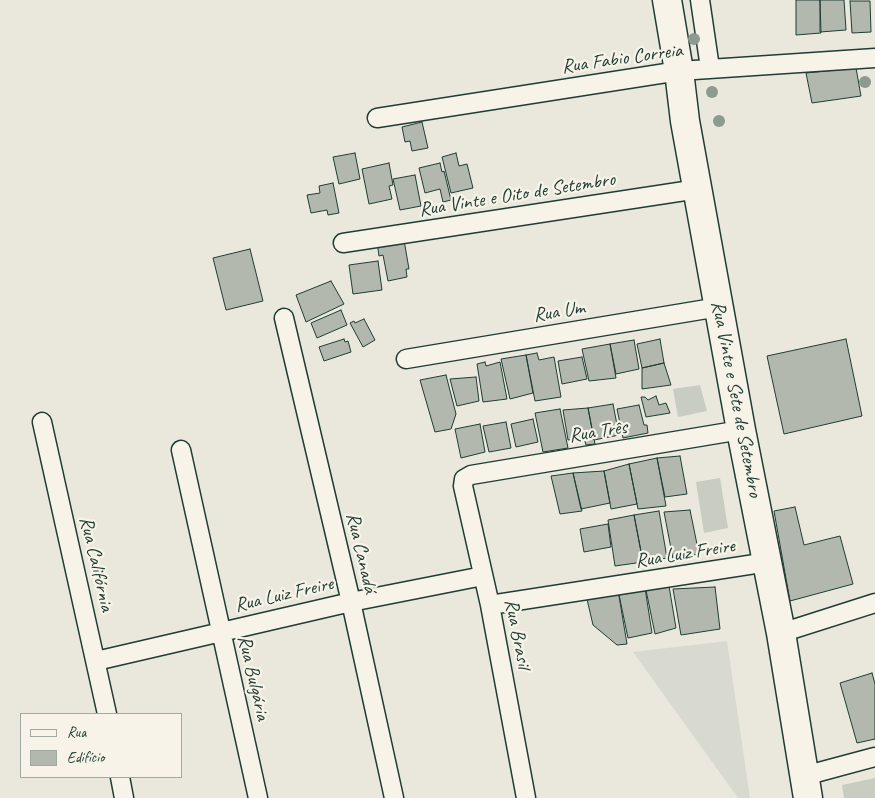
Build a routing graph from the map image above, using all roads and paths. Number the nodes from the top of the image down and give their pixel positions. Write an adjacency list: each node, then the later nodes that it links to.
1 (667, 0): 5 (main road, Rua Vinte e Sete de Setembro)
2 (700, 0): 4 (street)
3 (875, 58): 4 (street, Rua Fabio Correia)
4 (710, 68): 5 (street, Rua Fabio Correia)
5 (679, 70): 6 (street, Rua Fabio Correia); 7 (main road, Rua Vinte e Sete de Setembro)
6 (377, 118)
7 (698, 189): 8 (street, Rua Vinte e Oito de Setembro); 9 (main road, Rua Vinte e Sete de Setembro)
8 (343, 243)
9 (719, 307): 11 (street, Rua Um); 13 (main road, Rua Vinte e Sete de Setembro)
10 (284, 318): 18 (street, Rua Canadá)
11 (406, 359)
12 (42, 422): 23 (street, Rua Califórnia)
13 (741, 430): 15 (street, Rua Três); 16 (main road, Rua Vinte e Sete de Setembro)
14 (181, 450): 21 (street, Rua Bulgária)
15 (464, 479): 17 (street, Rua Brasil)
16 (768, 562): 20 (street, Rua Luiz Freire); 22 (main road, Rua Vinte e Sete de Setembro)
17 (483, 576): 18 (street, Rua Luiz Freire); 20 (street, Rua Brasil)
18 (351, 602): 21 (street, Rua Luiz Freire); 30 (street, Rua Canadá)
19 (875, 603): 22 (street)
20 (490, 605): 31 (street, Rua Brasil)
21 (221, 631): 23 (street, Rua Luiz Freire); 29 (street, Rua Bulgária)
22 (781, 633): 27 (main road, Rua Vinte e Sete de Setembro)
23 (96, 661): 24 (street, Rua Califórnia)
24 (107, 713)
25 (875, 757): 27 (street)
26 (120, 778): 28 (street)
27 (806, 787)
28 (124, 798)
29 (258, 798)
30 (394, 798)
31 (526, 798)

